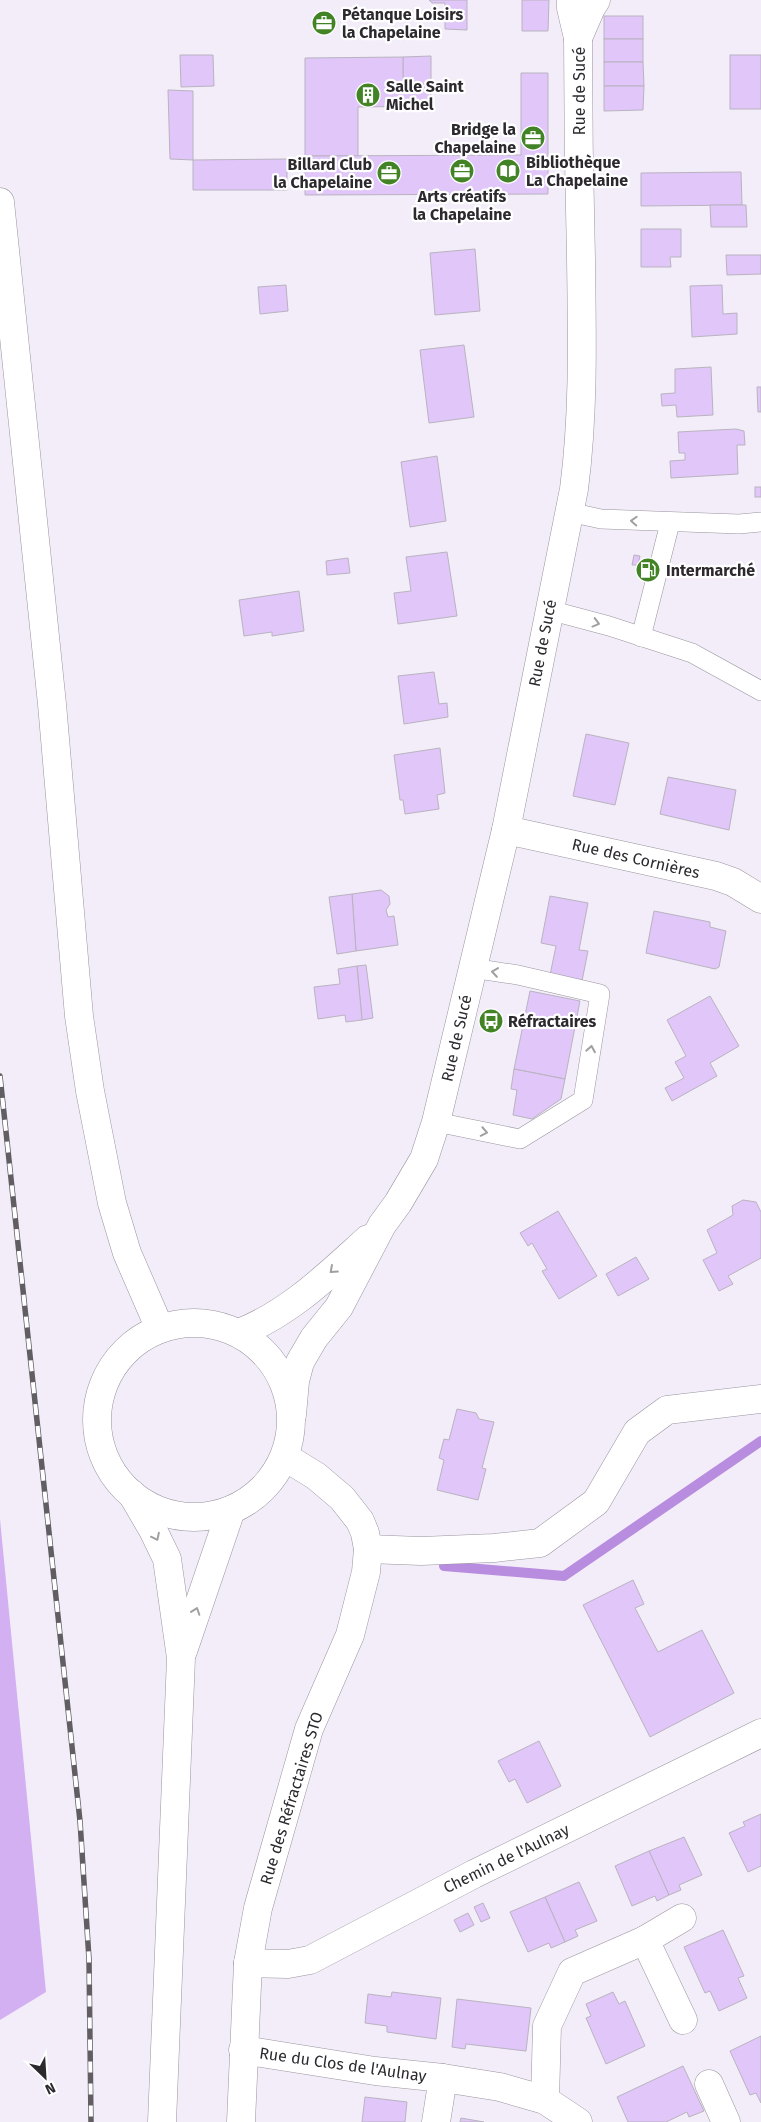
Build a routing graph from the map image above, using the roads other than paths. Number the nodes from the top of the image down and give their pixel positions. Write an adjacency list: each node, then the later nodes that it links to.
1 (571, 0): 3 (street, Rue de Sucé)
2 (596, 0): 3 (street, Rue de Sucé)
3 (578, 38): 5 (street, Rue de Sucé)
4 (0, 202): 16 (street)
5 (569, 512): 7 (lane, one-way to 5); 8 (street, Rue de Sucé)
6 (761, 522): 7 (lane)
7 (670, 523): 9 (lane)
8 (549, 610): 9 (lane, one-way to 9); 11 (street, Rue de Sucé)
9 (641, 637): 10 (lane)
10 (761, 692)
11 (506, 830): 12 (street, Rue des Cornières); 13 (street, Rue de Sucé)
12 (761, 899)
13 (472, 968): 14 (street, Rue de Sucé); 14 (lane, one-way to 13)
14 (436, 1122): 15 (street, Rue de Sucé)
15 (382, 1225): 17 (street, Rue de Sucé, one-way to 17); 19 (street, Rue de Sucé)
16 (160, 1329): 17 (street); 21 (street)
17 (239, 1333): 19 (street)
18 (761, 1399): 23 (street)
19 (292, 1415): 20 (street, Rue de Sucé)
20 (284, 1457): 22 (street, Rue de Sucé); 23 (street, Rue des Réfractaires STO)
21 (132, 1494): 22 (street, Rue de Sucé); 24 (street, one-way to 24)
22 (231, 1510): 24 (street, one-way to 22)
23 (368, 1549): 28 (street, Rue des Réfractaires STO)
24 (181, 1658): 35 (street)
25 (761, 1733): 28 (street, Chemin de l'Aulnay)
26 (682, 1918): 27 (street)
27 (645, 1940): 29 (street); 33 (street)
28 (248, 1963): 30 (street, Rue des Réfractaires STO)
29 (683, 2020)
30 (244, 2050): 31 (street, Rue du Clos de l'Aulnay); 36 (street, Rue des Réfractaires STO)
31 (443, 2078): 33 (street, Rue du Clos de l'Aulnay); 37 (street, Rue du Clos de l'Aulnay)
32 (709, 2084): 34 (street)
33 (546, 2100): 38 (street, Rue du Clos de l'Aulnay)
34 (725, 2121)
35 (162, 2122)
36 (241, 2122)
37 (436, 2122)
38 (578, 2122)

